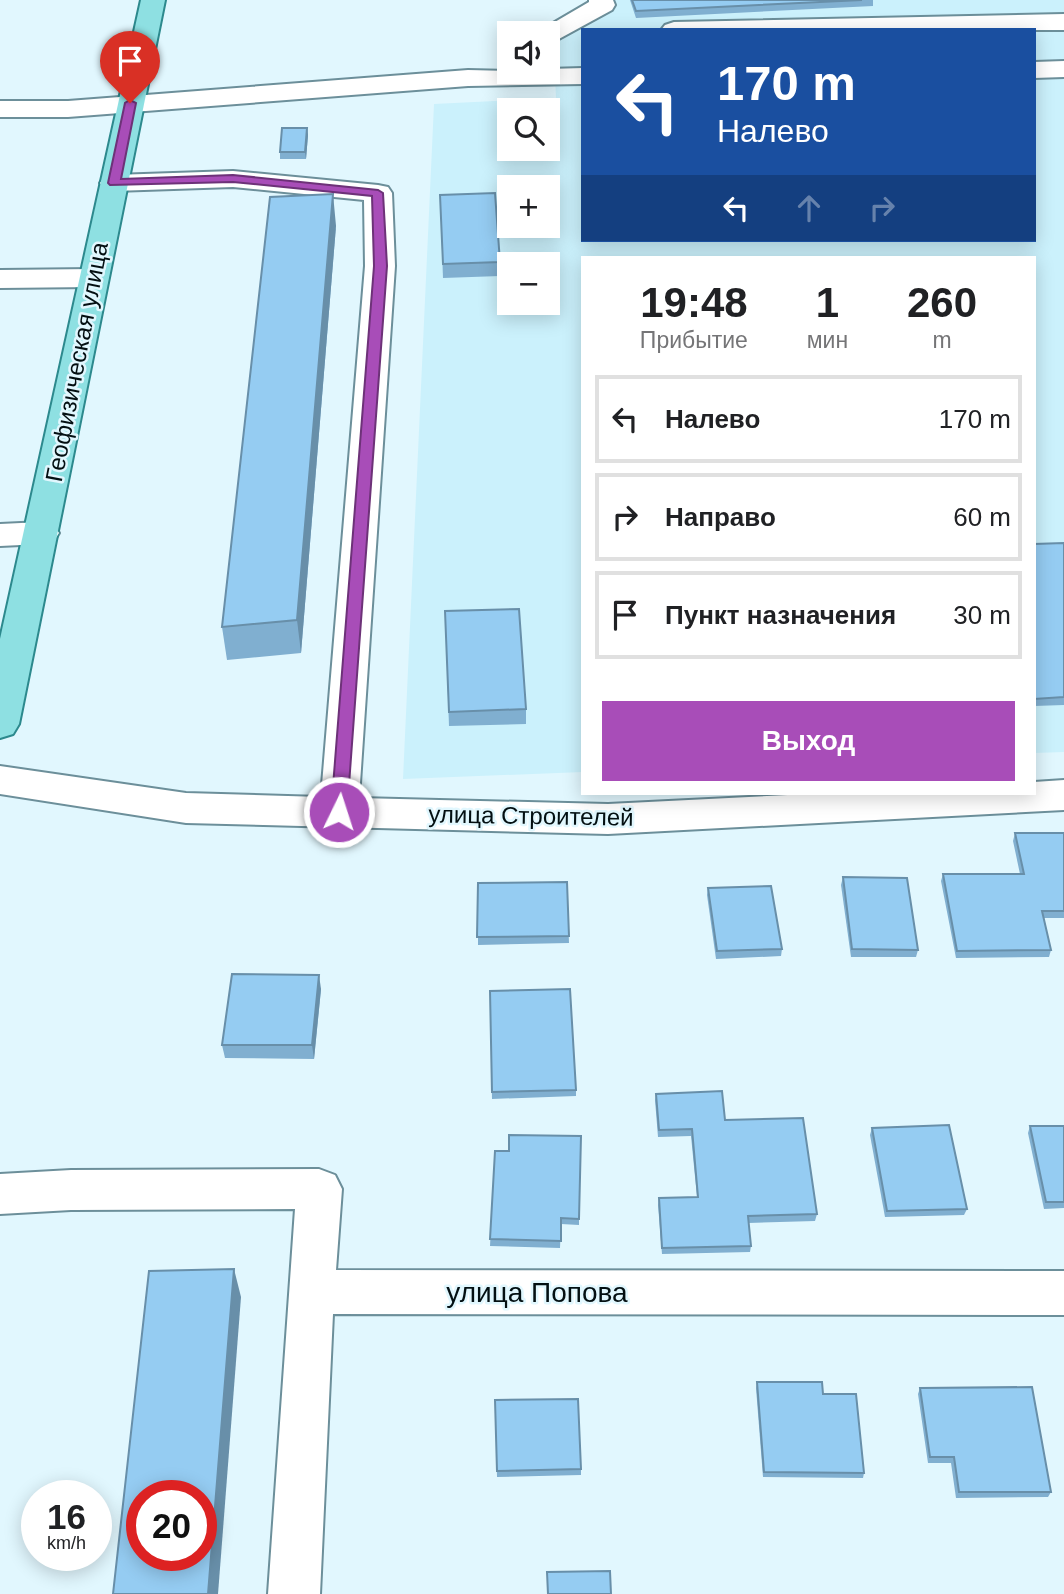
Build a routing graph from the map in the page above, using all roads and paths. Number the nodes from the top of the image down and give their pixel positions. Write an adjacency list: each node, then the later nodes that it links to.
1 (153, 0): 13 (main road, Геофизическая улица)
2 (601, 0): 5 (street)
3 (1064, 22): 4 (street)
4 (772, 28)
5 (560, 29)
6 (581, 32): 7 (street)
7 (560, 33)
8 (497, 62): 12 (street)
9 (1036, 69): 10 (street)
10 (1064, 69)
11 (581, 76): 12 (street)
12 (468, 78): 13 (street)
13 (130, 103): 14 (street); 15 (main road, Геофизическая улица)
14 (0, 109)
15 (114, 183): 16 (main road, Геофизическая улица); 23 (street)
16 (93, 278): 17 (street); 18 (main road, Геофизическая улица)
17 (0, 279)
18 (42, 533): 19 (street); 20 (main road, Геофизическая улица)
19 (0, 535)
20 (0, 724)
21 (0, 780): 23 (street, улица Строителей)
22 (1064, 795): 23 (street, улица Строителей)
23 (339, 812)
24 (0, 1194): 25 (street)
25 (311, 1293): 26 (street, улица Попова); 27 (street)
26 (1064, 1293)
27 (294, 1594)

